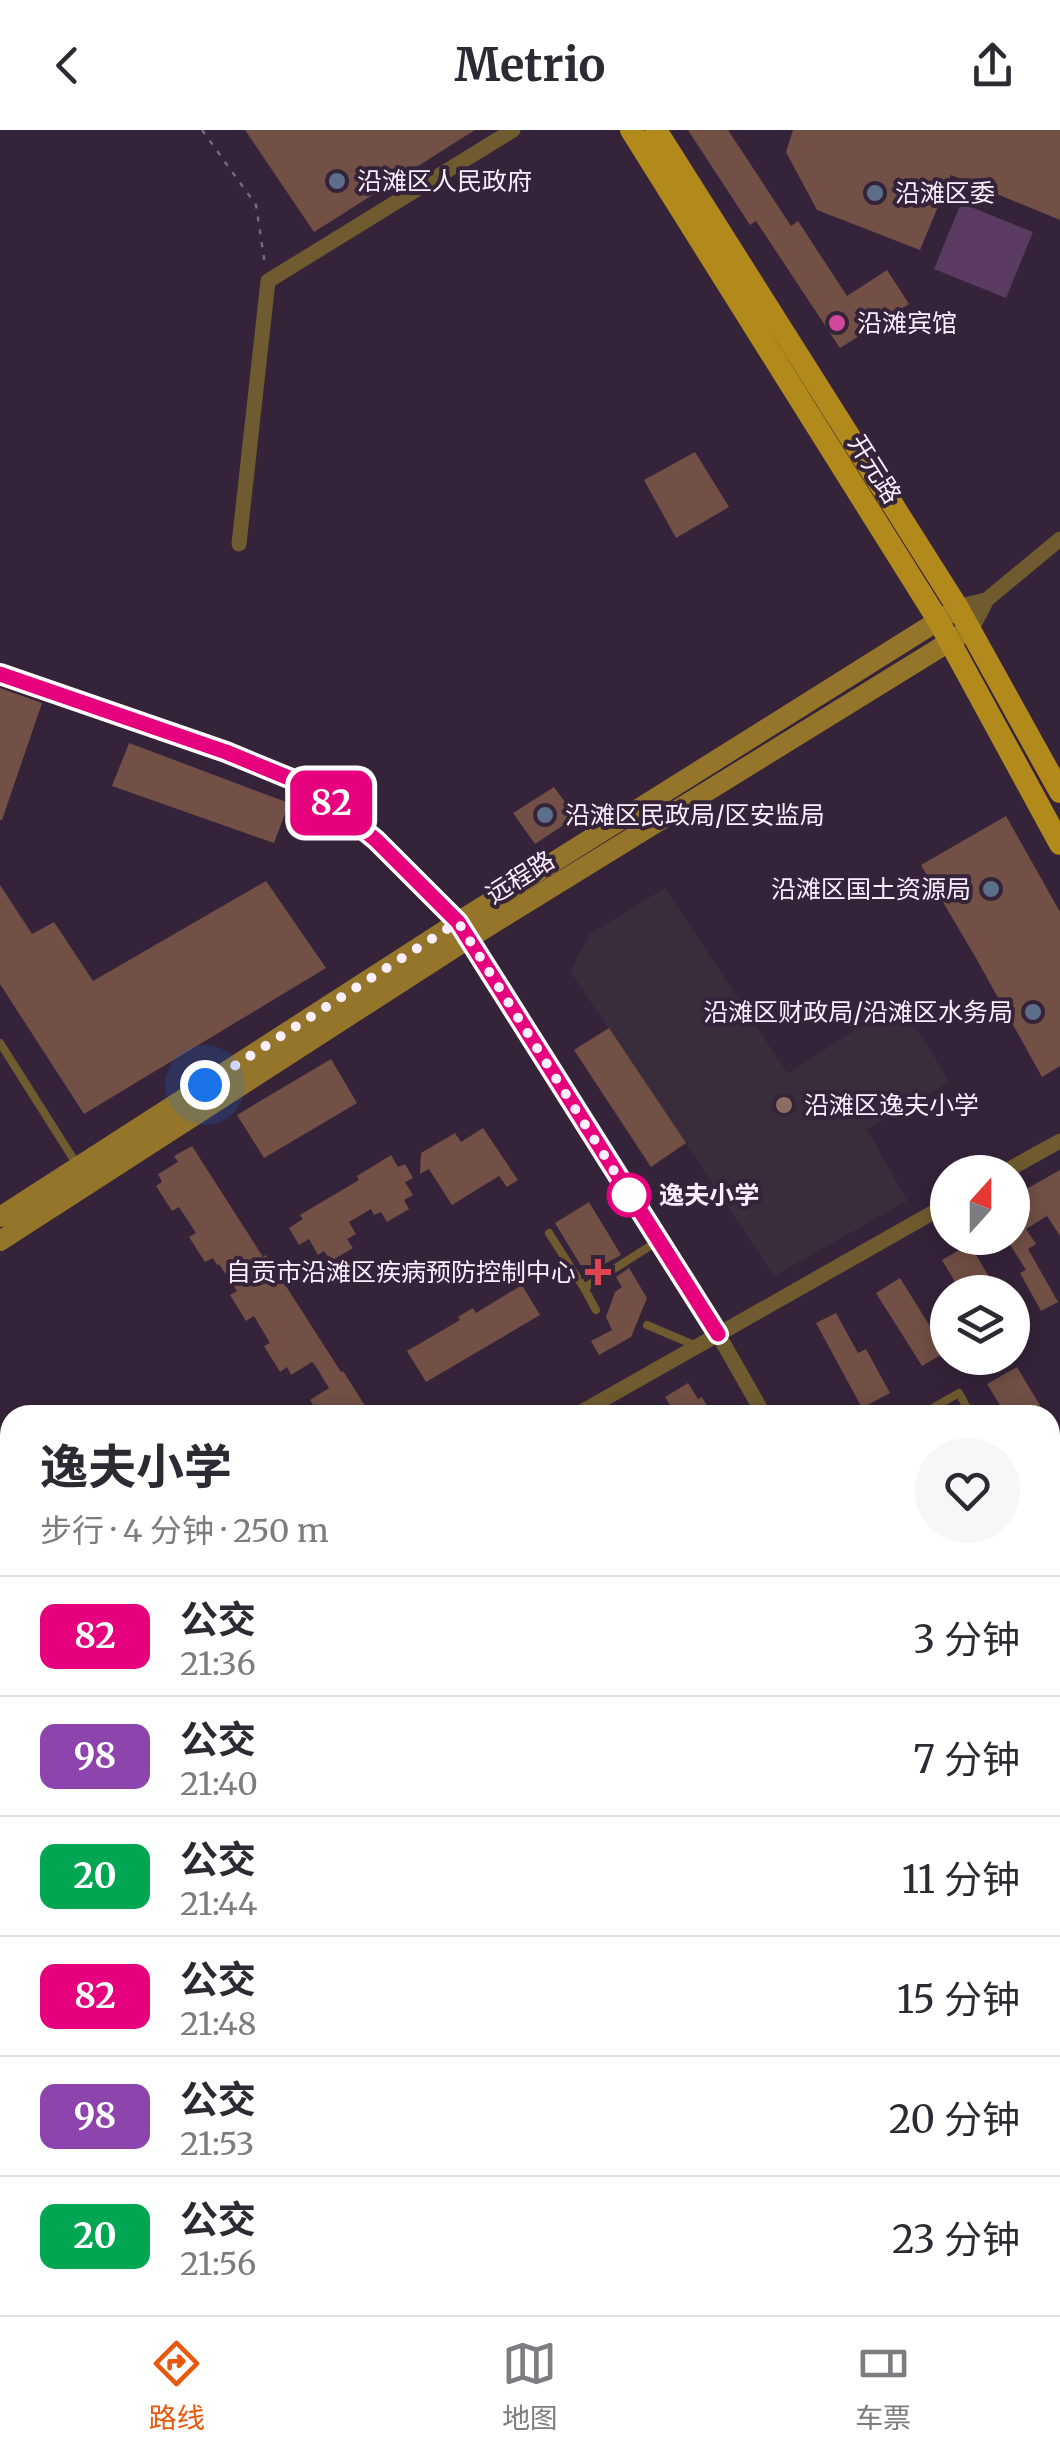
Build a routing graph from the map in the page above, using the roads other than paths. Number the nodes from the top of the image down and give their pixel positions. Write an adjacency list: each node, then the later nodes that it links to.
1 (513, 130): 5 (street)
2 (631, 130): 7 (main road, 开元路)
3 (656, 130): 7 (main road, 开元路)
4 (1060, 539): 6 (street)
5 (239, 544)
6 (984, 602): 7 (street); 8 (street)
7 (948, 614): 8 (main road, 开元路); 9 (main road, 开元路); 13 (main road, 远程路)
8 (970, 629): 9 (main road, 远程路); 11 (main road, 开元路)
9 (950, 642): 12 (main road, 开元路); 13 (main road, 远程路)
10 (0, 674): 13 (street)
11 (1060, 792)
12 (1060, 844)
13 (463, 931): 17 (main road, 远程路); 21 (main road, 远程路); 22 (street)
14 (0, 1043): 17 (lane)
15 (1060, 1141): 16 (street)
16 (1030, 1158)
17 (79, 1166): 19 (main road, 远程路)
18 (930, 1214): 26 (street)
19 (0, 1217)
20 (549, 1233): 23 (lane)
21 (0, 1241)
22 (658, 1241): 23 (lane); 26 (street)
23 (584, 1288): 24 (lane)
24 (596, 1310)
25 (648, 1326): 27 (lane)
26 (718, 1334): 27 (street); 29 (street)
27 (697, 1346): 28 (street)
28 (594, 1405)
29 (758, 1405)
30 (938, 1405): 31 (lane)
31 (966, 1405)

